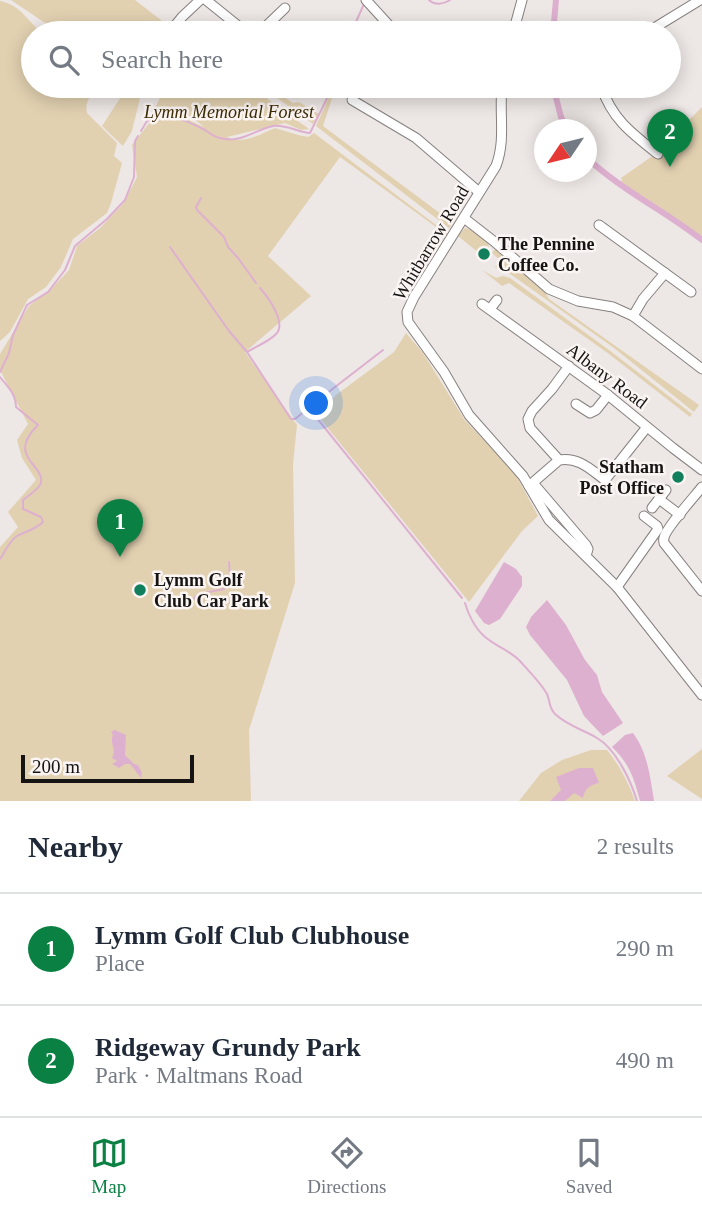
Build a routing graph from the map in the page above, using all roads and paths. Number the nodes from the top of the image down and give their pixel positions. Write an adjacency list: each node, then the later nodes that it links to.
1 (200, 0): 7 (street)
2 (206, 0): 8 (street)
3 (522, 0): 11 (street)
4 (700, 0): 12 (street)
5 (368, 2): 10 (street)
6 (285, 8): 9 (street)
7 (179, 21)
8 (232, 21)
9 (271, 21)
10 (385, 21)
11 (516, 21)
12 (666, 21)
13 (501, 98): 17 (street, Whitbarrow Road)
14 (605, 98): 16 (street)
15 (352, 100): 17 (street)
16 (658, 155)
17 (480, 192): 18 (street, Whitbarrow Road)
18 (464, 218): 23 (street); 31 (street, Whitbarrow Road)
19 (599, 225): 20 (street)
20 (665, 272): 21 (street); 23 (street)
21 (691, 292)
22 (497, 300): 24 (street, Albany Road)
23 (633, 316): 25 (street)
24 (569, 366): 26 (street, Albany Road); 29 (street)
25 (702, 369)
26 (608, 396): 27 (street); 28 (street, Albany Road)
27 (576, 404)
28 (647, 426): 29 (street); 30 (street, Albany Road)
29 (559, 460): 31 (street)
30 (702, 470)
31 (531, 484): 38 (street, Whitbarrow Road)
32 (702, 487): 36 (street)
33 (666, 490): 34 (street)
34 (659, 499): 35 (street); 36 (street)
35 (652, 508)
36 (680, 515): 39 (street)
37 (644, 516): 38 (street)
38 (617, 587): 40 (street, Whitbarrow Road)
39 (702, 591)
40 (702, 695)

